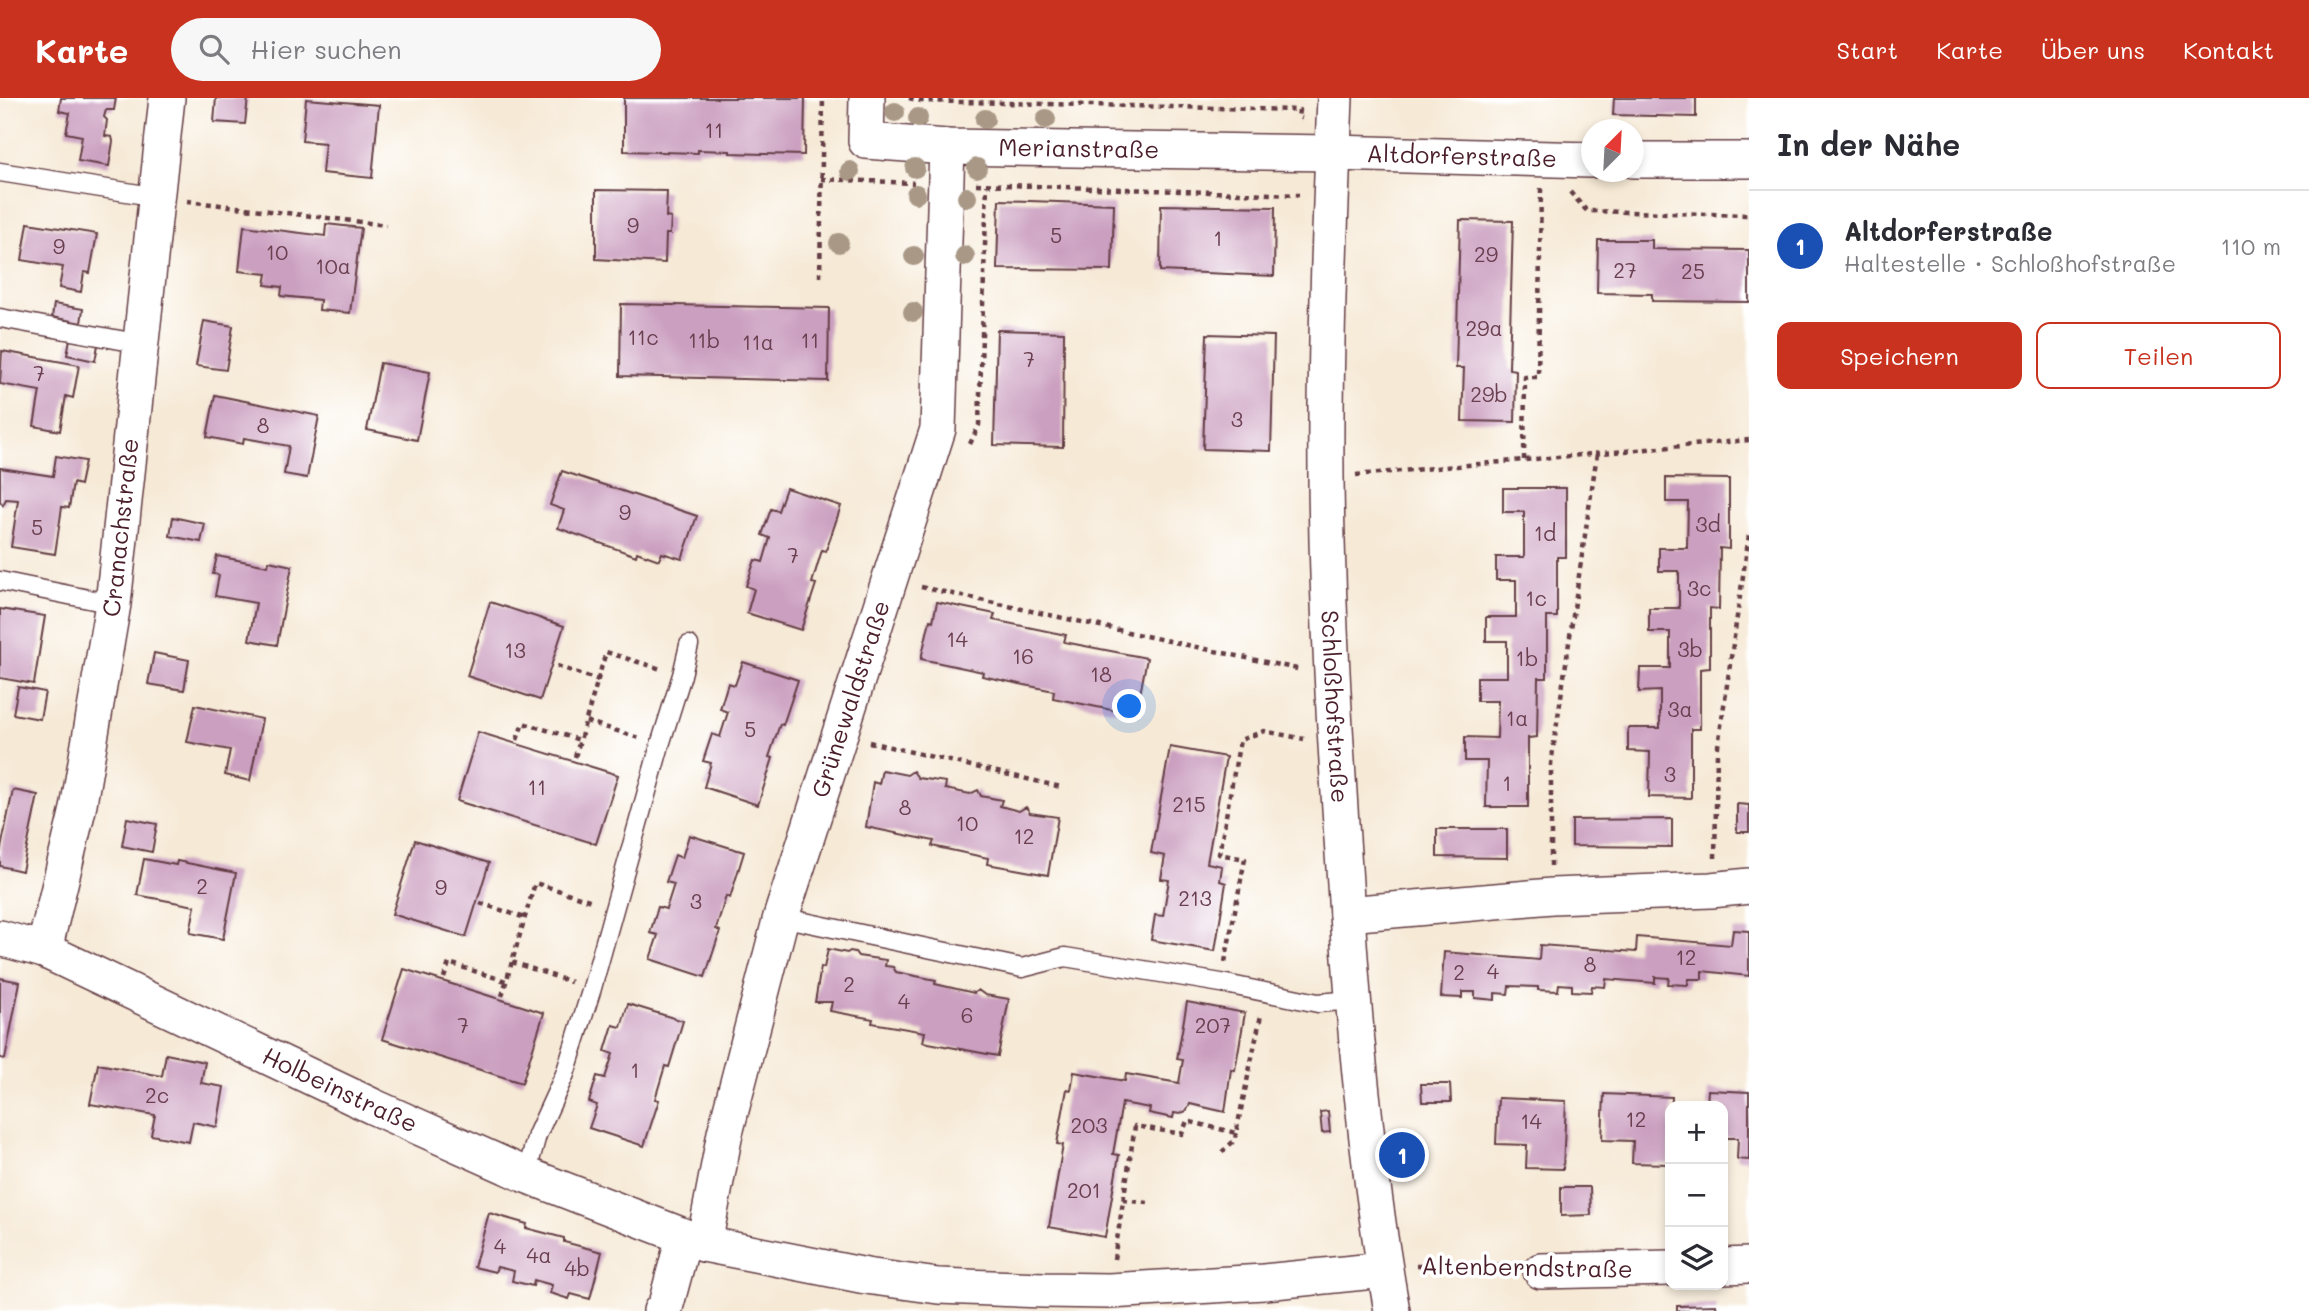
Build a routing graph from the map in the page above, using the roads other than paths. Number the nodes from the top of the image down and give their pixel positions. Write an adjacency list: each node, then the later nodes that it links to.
1 (167, 98): 9 (street, Cranachstraße)
2 (867, 98): 4 (street, Merianstraße)
3 (1334, 124): 4 (street, Merianstraße); 5 (street, Altdorferstraße); 16 (street, Schloßhofstraße)
4 (947, 147): 17 (street, Grünewaldstraße)
5 (1581, 160)
6 (1644, 160): 7 (street)
7 (1749, 160)
8 (0, 172): 9 (lane)
9 (158, 197): 11 (street, Cranachstraße)
10 (0, 318): 11 (lane)
11 (142, 344): 13 (street, Cranachstraße)
12 (0, 581): 13 (lane)
13 (113, 604): 19 (street, Cranachstraße)
14 (689, 645): 21 (lane)
15 (1749, 886): 16 (street)
16 (1347, 914): 20 (street, Schloßhofstraße)
17 (781, 917): 20 (lane); 22 (street, Grünewaldstraße)
18 (0, 938): 19 (street, Holbeinstraße)
19 (44, 950): 21 (street, Holbeinstraße)
20 (1353, 1000): 26 (street, Schloßhofstraße)
21 (526, 1175): 22 (street, Holbeinstraße)
22 (694, 1240): 26 (street, Holbeinstraße); 28 (street)
23 (1749, 1265): 24 (street)
24 (1728, 1266)
25 (1665, 1268): 27 (street, Altenberndstraße)
26 (1384, 1270): 29 (street, Schloßhofstraße)
27 (1541, 1271)
28 (661, 1311)
29 (1392, 1311)

